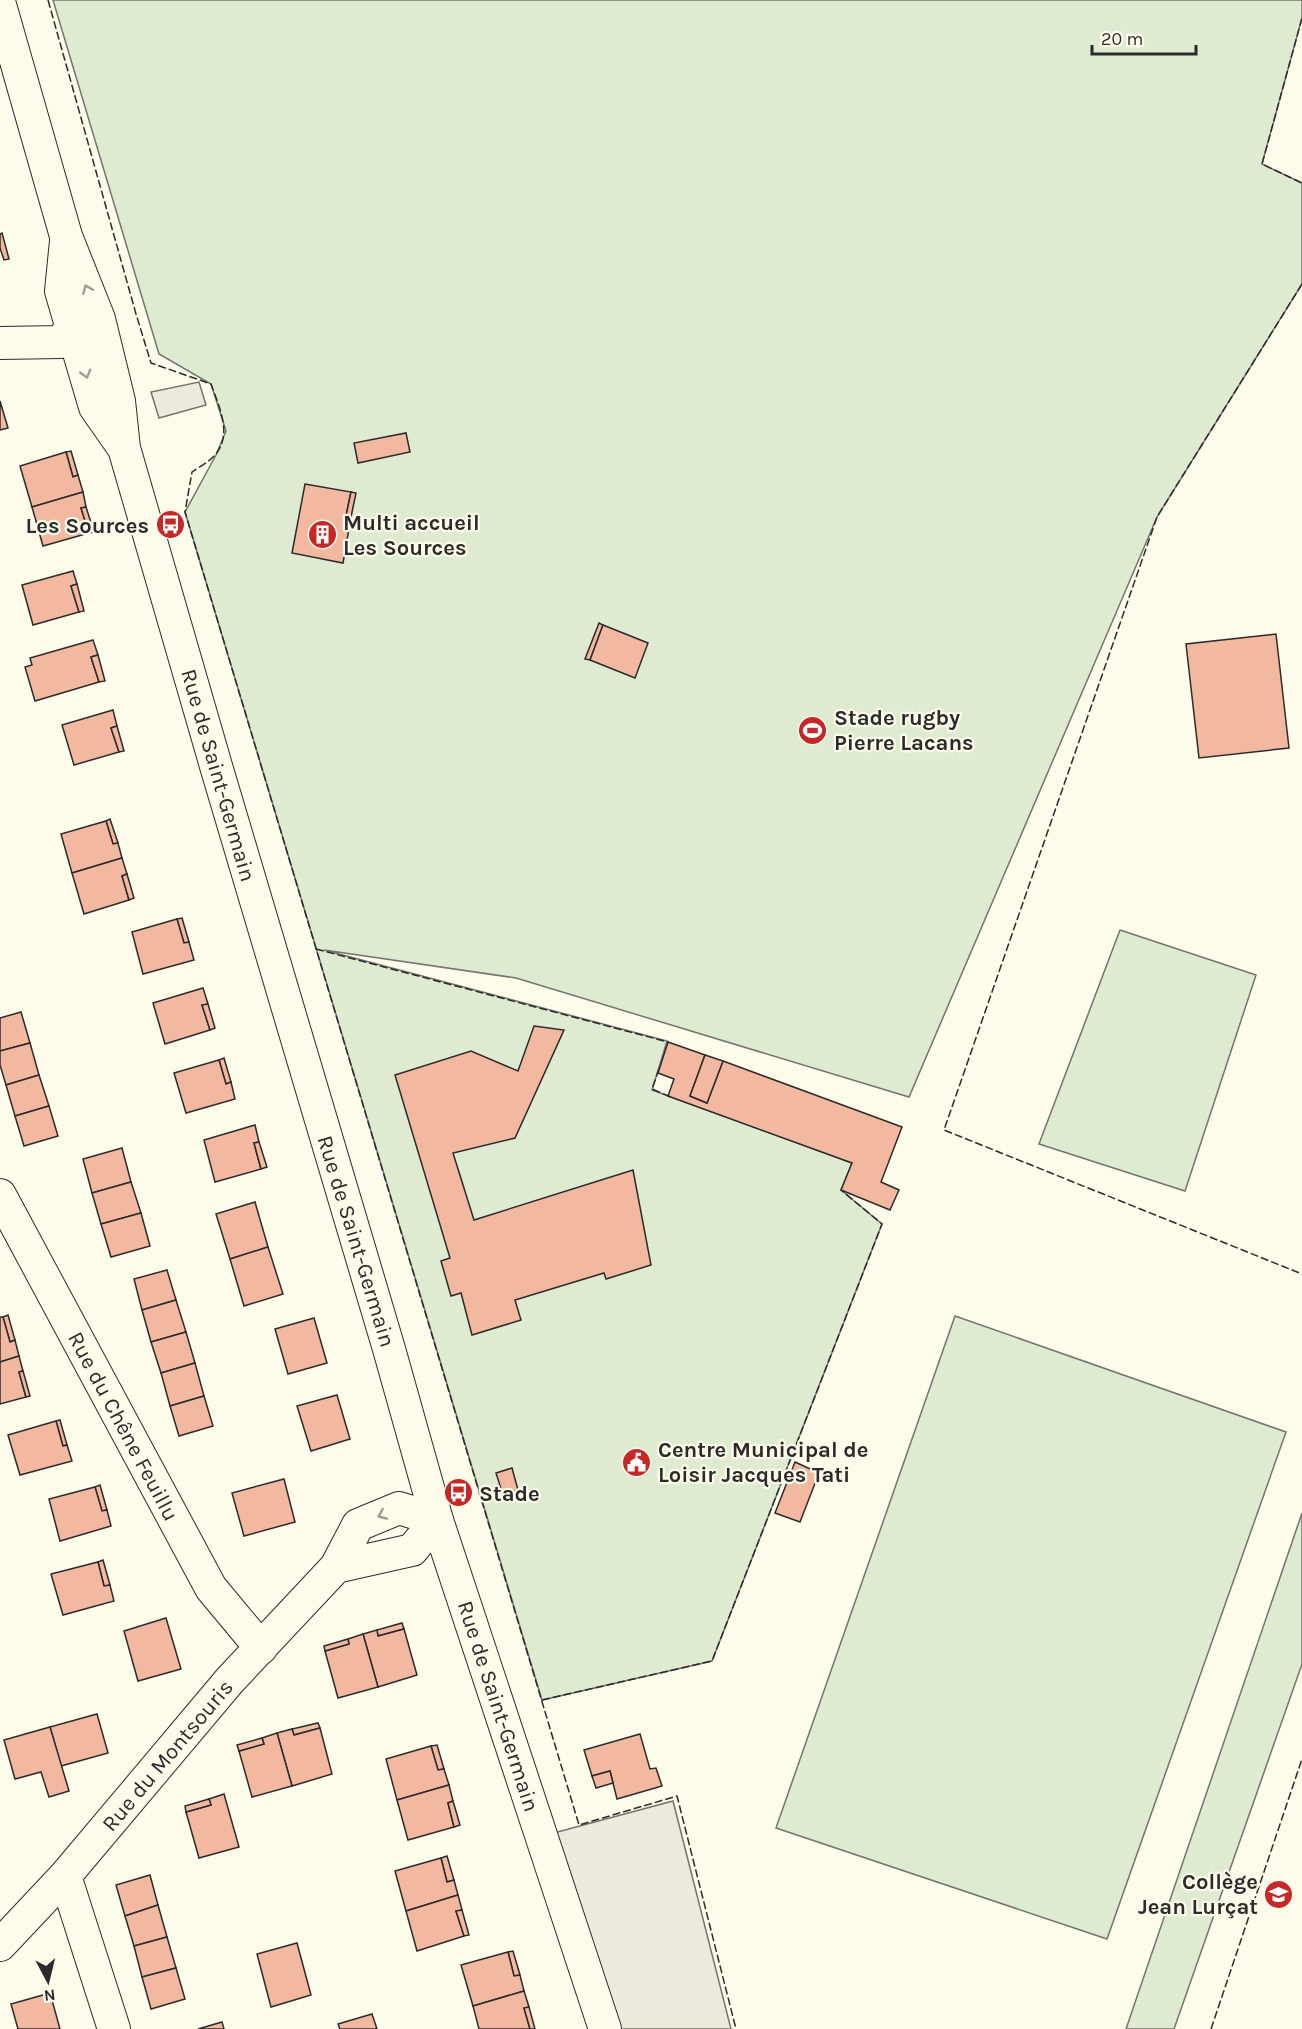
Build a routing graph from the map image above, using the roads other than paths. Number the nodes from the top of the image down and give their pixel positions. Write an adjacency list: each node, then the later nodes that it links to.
1 (0, 5): 2 (street, Rue de Saint-Germain)
2 (86, 322): 3 (street); 4 (street); 6 (street, Rue de Saint-Germain)
3 (0, 336)
4 (0, 343)
5 (0, 1196): 8 (street, Rue du Chêne Feuillu)
6 (437, 1520): 7 (street); 7 (street, Rue du Montsouris, one-way to 7); 12 (street, Rue de Saint-Germain)
7 (336, 1567): 8 (street, Rue du Montsouris)
8 (261, 1648): 9 (street, Rue du Montsouris)
9 (65, 1876): 10 (street, Rue du Montsouris); 11 (street)
10 (0, 1945)
11 (114, 2029)
12 (605, 2029)

